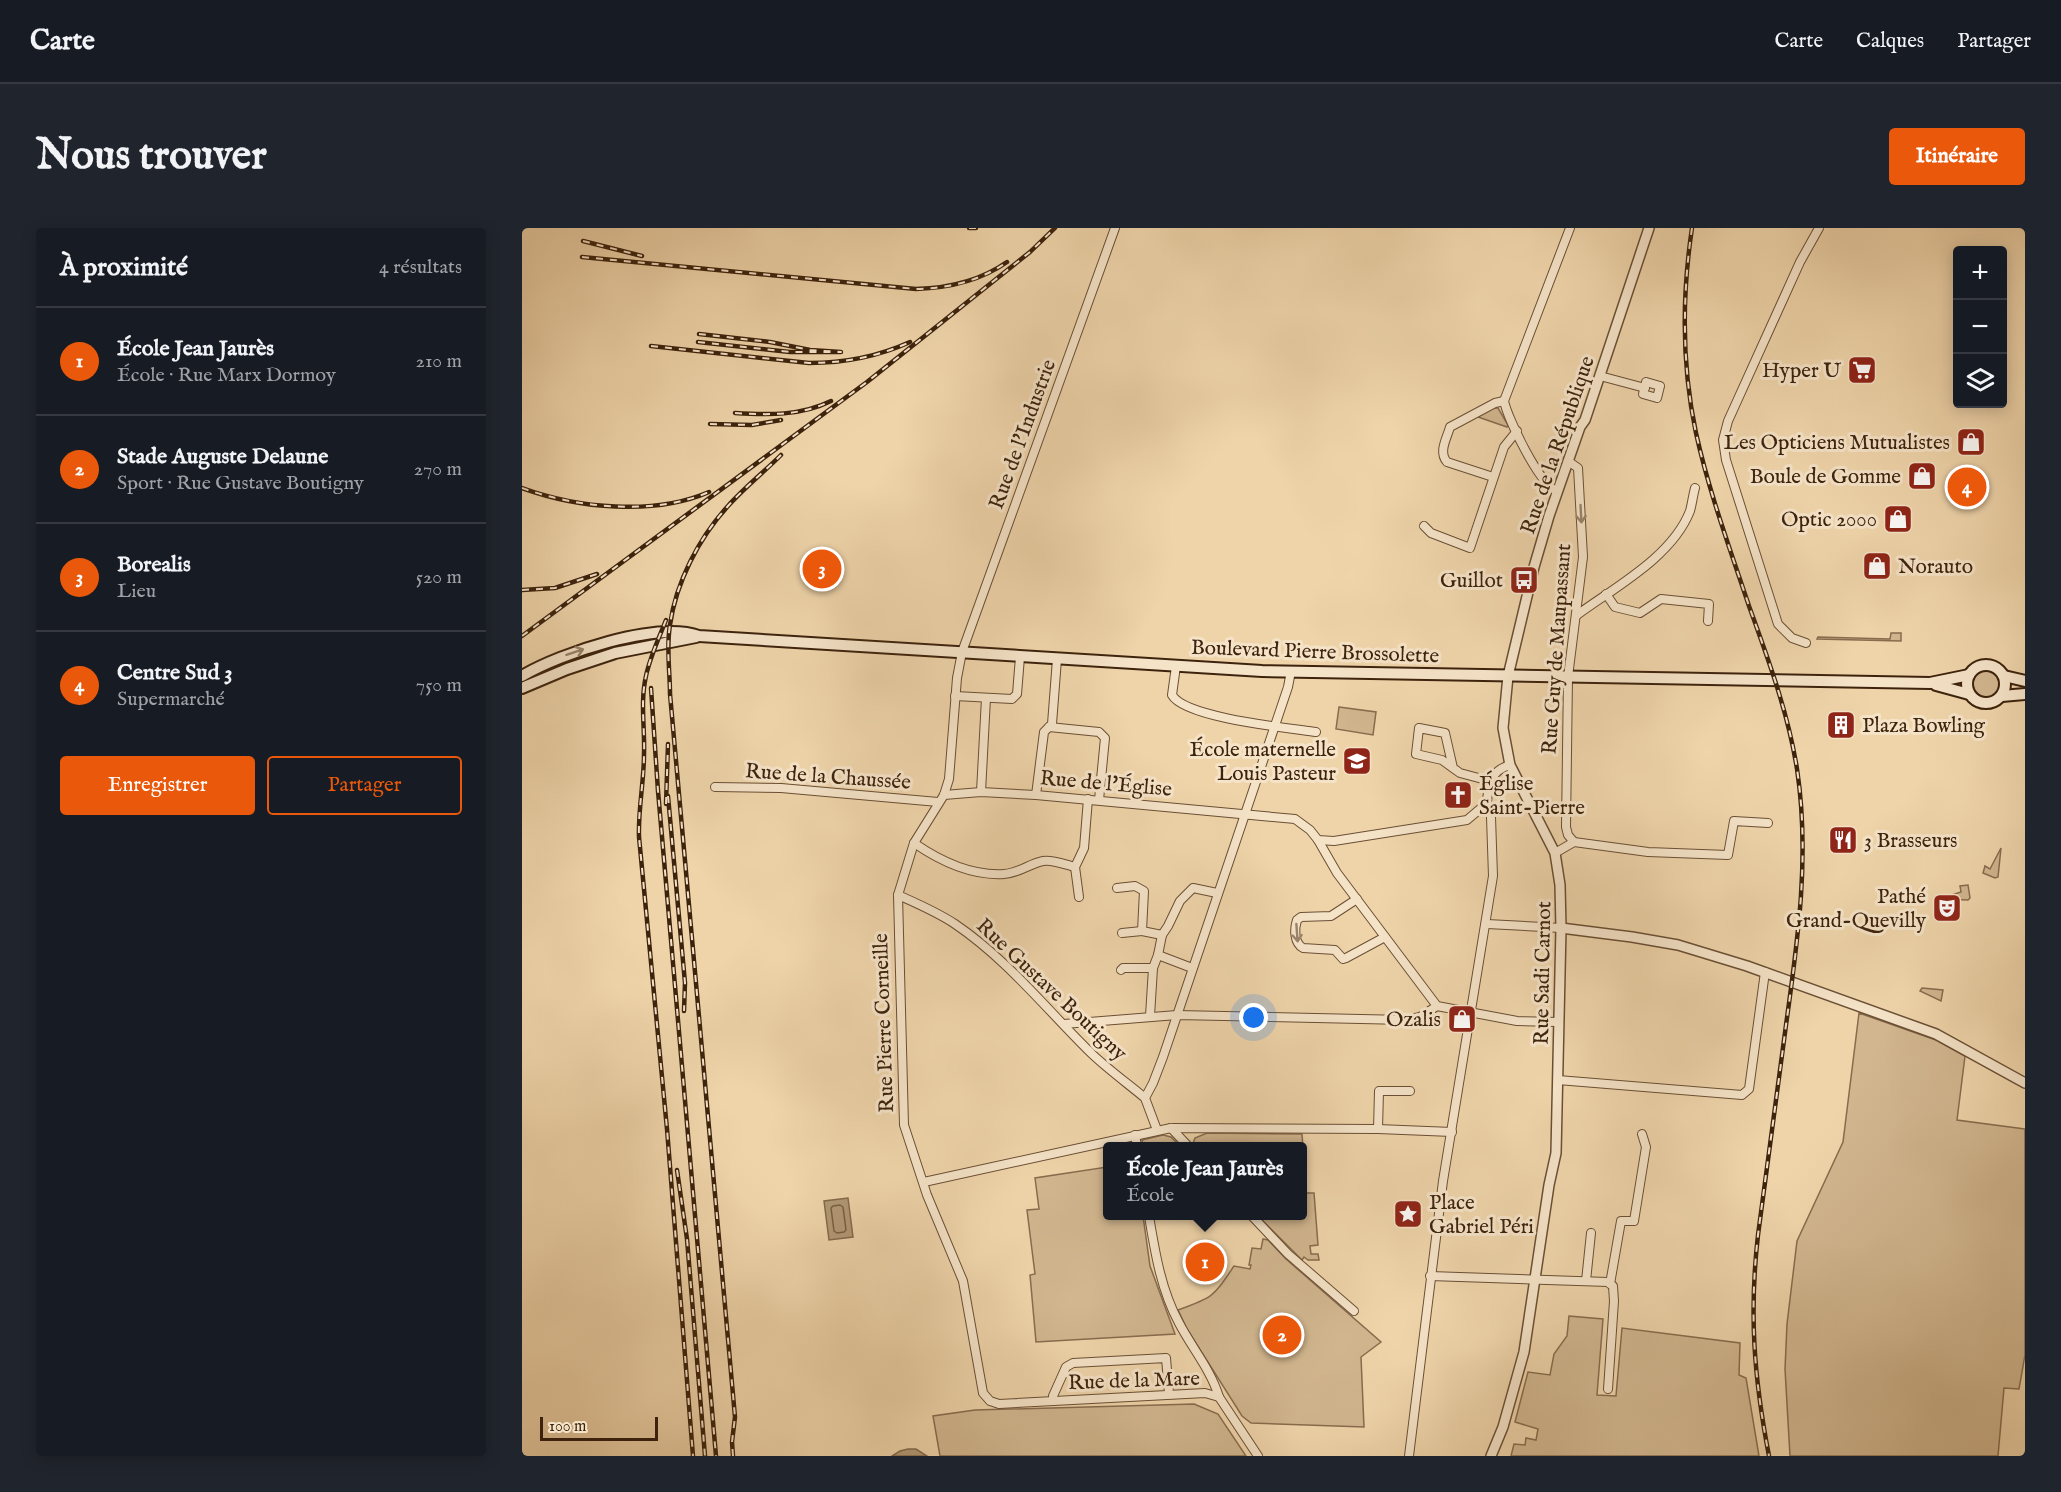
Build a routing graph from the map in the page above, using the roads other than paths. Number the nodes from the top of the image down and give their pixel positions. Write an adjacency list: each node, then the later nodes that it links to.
1 (1115, 228): 20 (street, Rue de l'Industrie)
2 (1570, 228): 7 (street)
3 (1649, 228): 5 (street, Rue de la République)
4 (1819, 228): 19 (street)
5 (1600, 376): 6 (street); 9 (street, Rue de la République)
6 (1645, 388)
7 (1504, 400): 8 (street); 10 (street)
8 (1516, 432): 10 (street); 12 (street)
9 (1568, 461): 12 (street, Rue de la République); 15 (street, Rue Guy de Maupassant, one-way to 15)
10 (1493, 477): 13 (street)
11 (1695, 488): 14 (street)
12 (1557, 491): 28 (street, Rue de la République)
13 (1424, 526)
14 (1606, 594): 15 (street); 16 (street)
15 (1577, 615): 30 (street, Rue Guy de Maupassant)
16 (1708, 621)
17 (699, 636): 18 (main road, Boulevard Pierre Brossolette); 20 (main road, Boulevard Pierre Brossolette); 21 (main road, Boulevard Pierre Brossolette)
18 (613, 641): 21 (main road); 27 (main road, Boulevard Pierre Brossolette, one-way to 18)
19 (1806, 643)
20 (962, 652): 22 (main road, Boulevard Pierre Brossolette); 36 (street, Rue Pierre Corneille)
21 (615, 653): 33 (main road, Boulevard Pierre Brossolette)
22 (1020, 657): 23 (main road, Boulevard Pierre Brossolette); 38 (street)
23 (1057, 659): 24 (main road, Boulevard Pierre Brossolette); 40 (street)
24 (1176, 666): 25 (main road, Boulevard Pierre Brossolette); 39 (street)
25 (1291, 671): 28 (main road, Boulevard Pierre Brossolette); 39 (street)
26 (1969, 675): 29 (main road); 32 (main road, Boulevard Pierre Brossolette); 34 (main road)
27 (522, 676)
28 (1508, 676): 30 (main road, Boulevard Pierre Brossolette); 42 (street, Rue Sadi Carnot)
29 (2004, 676): 31 (main road); 37 (main road)
30 (1568, 677): 32 (main road, Boulevard Pierre Brossolette); 56 (street, Rue Guy de Maupassant)
31 (2025, 681)
32 (1930, 683): 34 (main road, Boulevard Pierre Brossolette)
33 (522, 688)
34 (1970, 694): 37 (main road)
35 (2025, 694): 37 (main road)
36 (956, 696): 38 (street); 48 (street, Rue Pierre Corneille)
37 (2002, 696)
38 (986, 698): 46 (street)
39 (1275, 726): 41 (street); 52 (street)
40 (1049, 727): 47 (street); 50 (street)
41 (1316, 732)
42 (1510, 765): 44 (street); 57 (street, Rue Sadi Carnot)
43 (1453, 768): 43 (street); 44 (street)
44 (1490, 781): 51 (street)
45 (715, 787): 48 (street, Rue de la Chaussée)
46 (981, 792): 47 (street, Rue de l'Église); 48 (street, Rue de l'Église)
47 (1036, 795): 49 (street, Rue de l'Église)
48 (941, 798): 55 (street, Rue Pierre Corneille)
49 (1088, 799): 50 (street, Rue de l'Église); 58 (street)
50 (1100, 800): 52 (street, Rue de l'Église)
51 (1487, 803): 54 (street); 64 (street)
52 (1244, 813): 54 (street, Rue de l'Église); 60 (street)
53 (1768, 823): 56 (street)
54 (1318, 840): 63 (street, Rue de l'Église)
55 (914, 843): 58 (street); 61 (street, Rue Pierre Corneille)
56 (1574, 843): 57 (street)
57 (1554, 853): 65 (street, Rue Sadi Carnot)
58 (1075, 867): 62 (street)
59 (1117, 888): 66 (street)
60 (1217, 893): 68 (street); 72 (street)
61 (898, 895): 80 (street, Rue Gustave Boutigny); 95 (street, Rue Pierre Corneille)
62 (1079, 897)
63 (1357, 899): 69 (street, Rue de l'Église); 69 (street, one-way to 69)
64 (1487, 924): 65 (street); 76 (street)
65 (1561, 928): 74 (street); 79 (street, Rue Sadi Carnot)
66 (1142, 931): 67 (street); 68 (street)
67 (1122, 933)
68 (1162, 935): 70 (street)
69 (1385, 937): 75 (street, Rue de l'Église)
70 (1158, 955): 71 (street); 72 (street)
71 (1153, 968): 73 (street); 78 (street)
72 (1192, 968): 77 (street)
73 (1121, 970)
74 (1765, 972): 81 (street); 82 (street)
75 (1437, 1006): 76 (street); 77 (street)
76 (1471, 1012): 79 (street); 88 (street)
77 (1177, 1015): 78 (street); 84 (street)
78 (1150, 1016): 80 (street)
79 (1559, 1023): 81 (street, Rue Sadi Carnot)
80 (1064, 1024): 84 (street, Rue Gustave Boutigny)
81 (1558, 1080): 100 (street, Rue Sadi Carnot)
82 (2025, 1083)
83 (1410, 1091): 86 (street)
84 (1145, 1098): 87 (street)
85 (1171, 1128): 86 (street); 87 (street); 94 (street)
86 (1378, 1129): 88 (street)
87 (1157, 1130): 90 (street)
88 (1452, 1132): 99 (street)
89 (1642, 1134): 102 (street)
90 (1135, 1135): 92 (street); 93 (street)
91 (1103, 1142): 95 (street)
92 (1104, 1142)
93 (1136, 1142)
94 (1184, 1142)
95 (924, 1182): 105 (street, Rue Pierre Corneille)
96 (1150, 1220): 107 (street)
97 (1257, 1220): 103 (street)
98 (1591, 1233): 101 (street)
99 (1430, 1276): 100 (street); 110 (street)
100 (1535, 1280): 101 (street); 111 (street, Rue Sadi Carnot)
101 (1586, 1281): 102 (street)
102 (1610, 1284): 104 (street)
103 (1353, 1311)
104 (1608, 1389)
105 (983, 1393): 108 (street, Rue de la Mare)
106 (1168, 1394): 107 (street, Rue de la Mare); 108 (street, Rue de la Mare); 108 (street)
107 (1219, 1397): 109 (street, Rue de la Mare)
108 (1053, 1401)
109 (1258, 1456)
110 (1409, 1456)
111 (1491, 1456)

